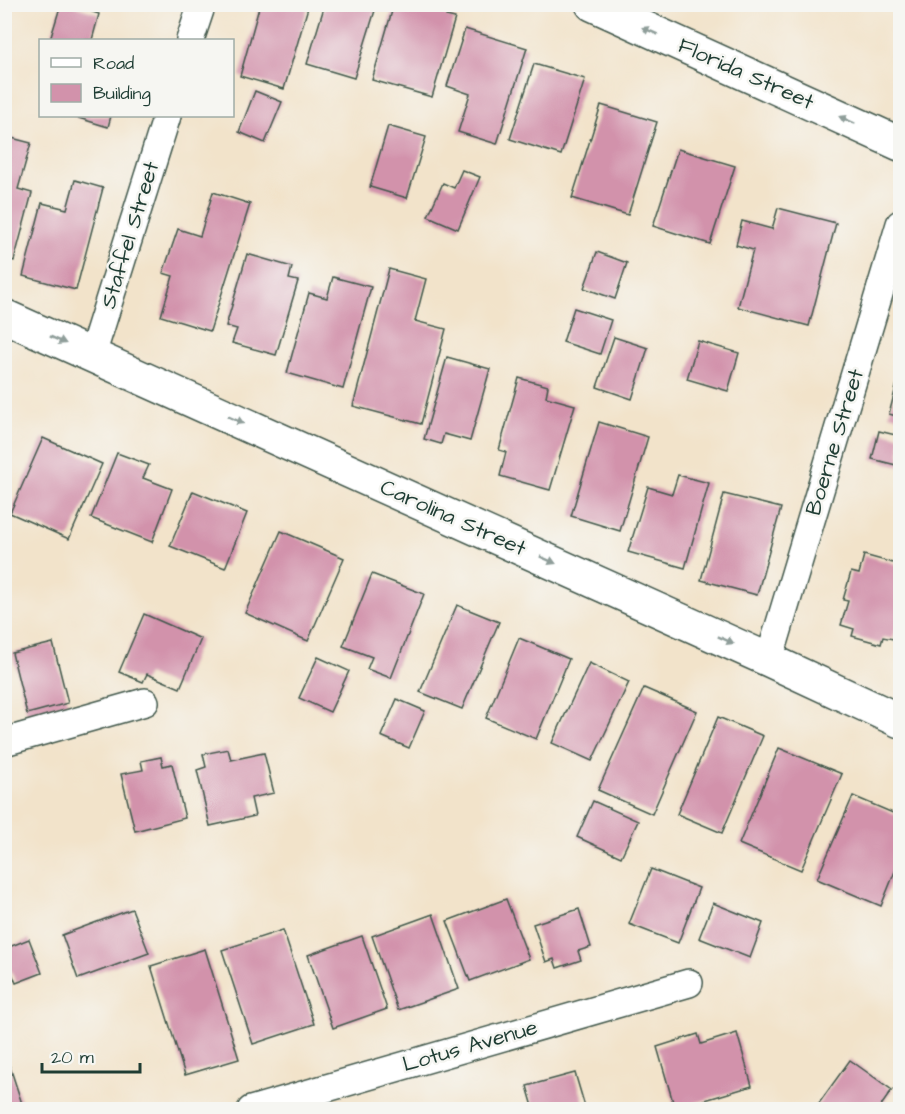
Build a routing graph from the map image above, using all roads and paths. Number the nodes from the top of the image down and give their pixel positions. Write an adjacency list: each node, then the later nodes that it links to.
1 (202, 4): 3 (street)
2 (592, 4): 5 (street, Florida Street, one-way to 2)
3 (190, 39)
4 (167, 117): 8 (street, Staffel Street)
5 (900, 144)
6 (900, 224): 9 (street, Boerne Street)
7 (4, 316): 8 (street, Carolina Street, one-way to 8)
8 (92, 355): 9 (street, Carolina Street, one-way to 9)
9 (769, 660): 11 (street, Carolina Street)
10 (145, 702): 12 (street)
11 (900, 721)
12 (4, 742)
13 (688, 983): 14 (street, Lotus Avenue)
14 (251, 1110)

